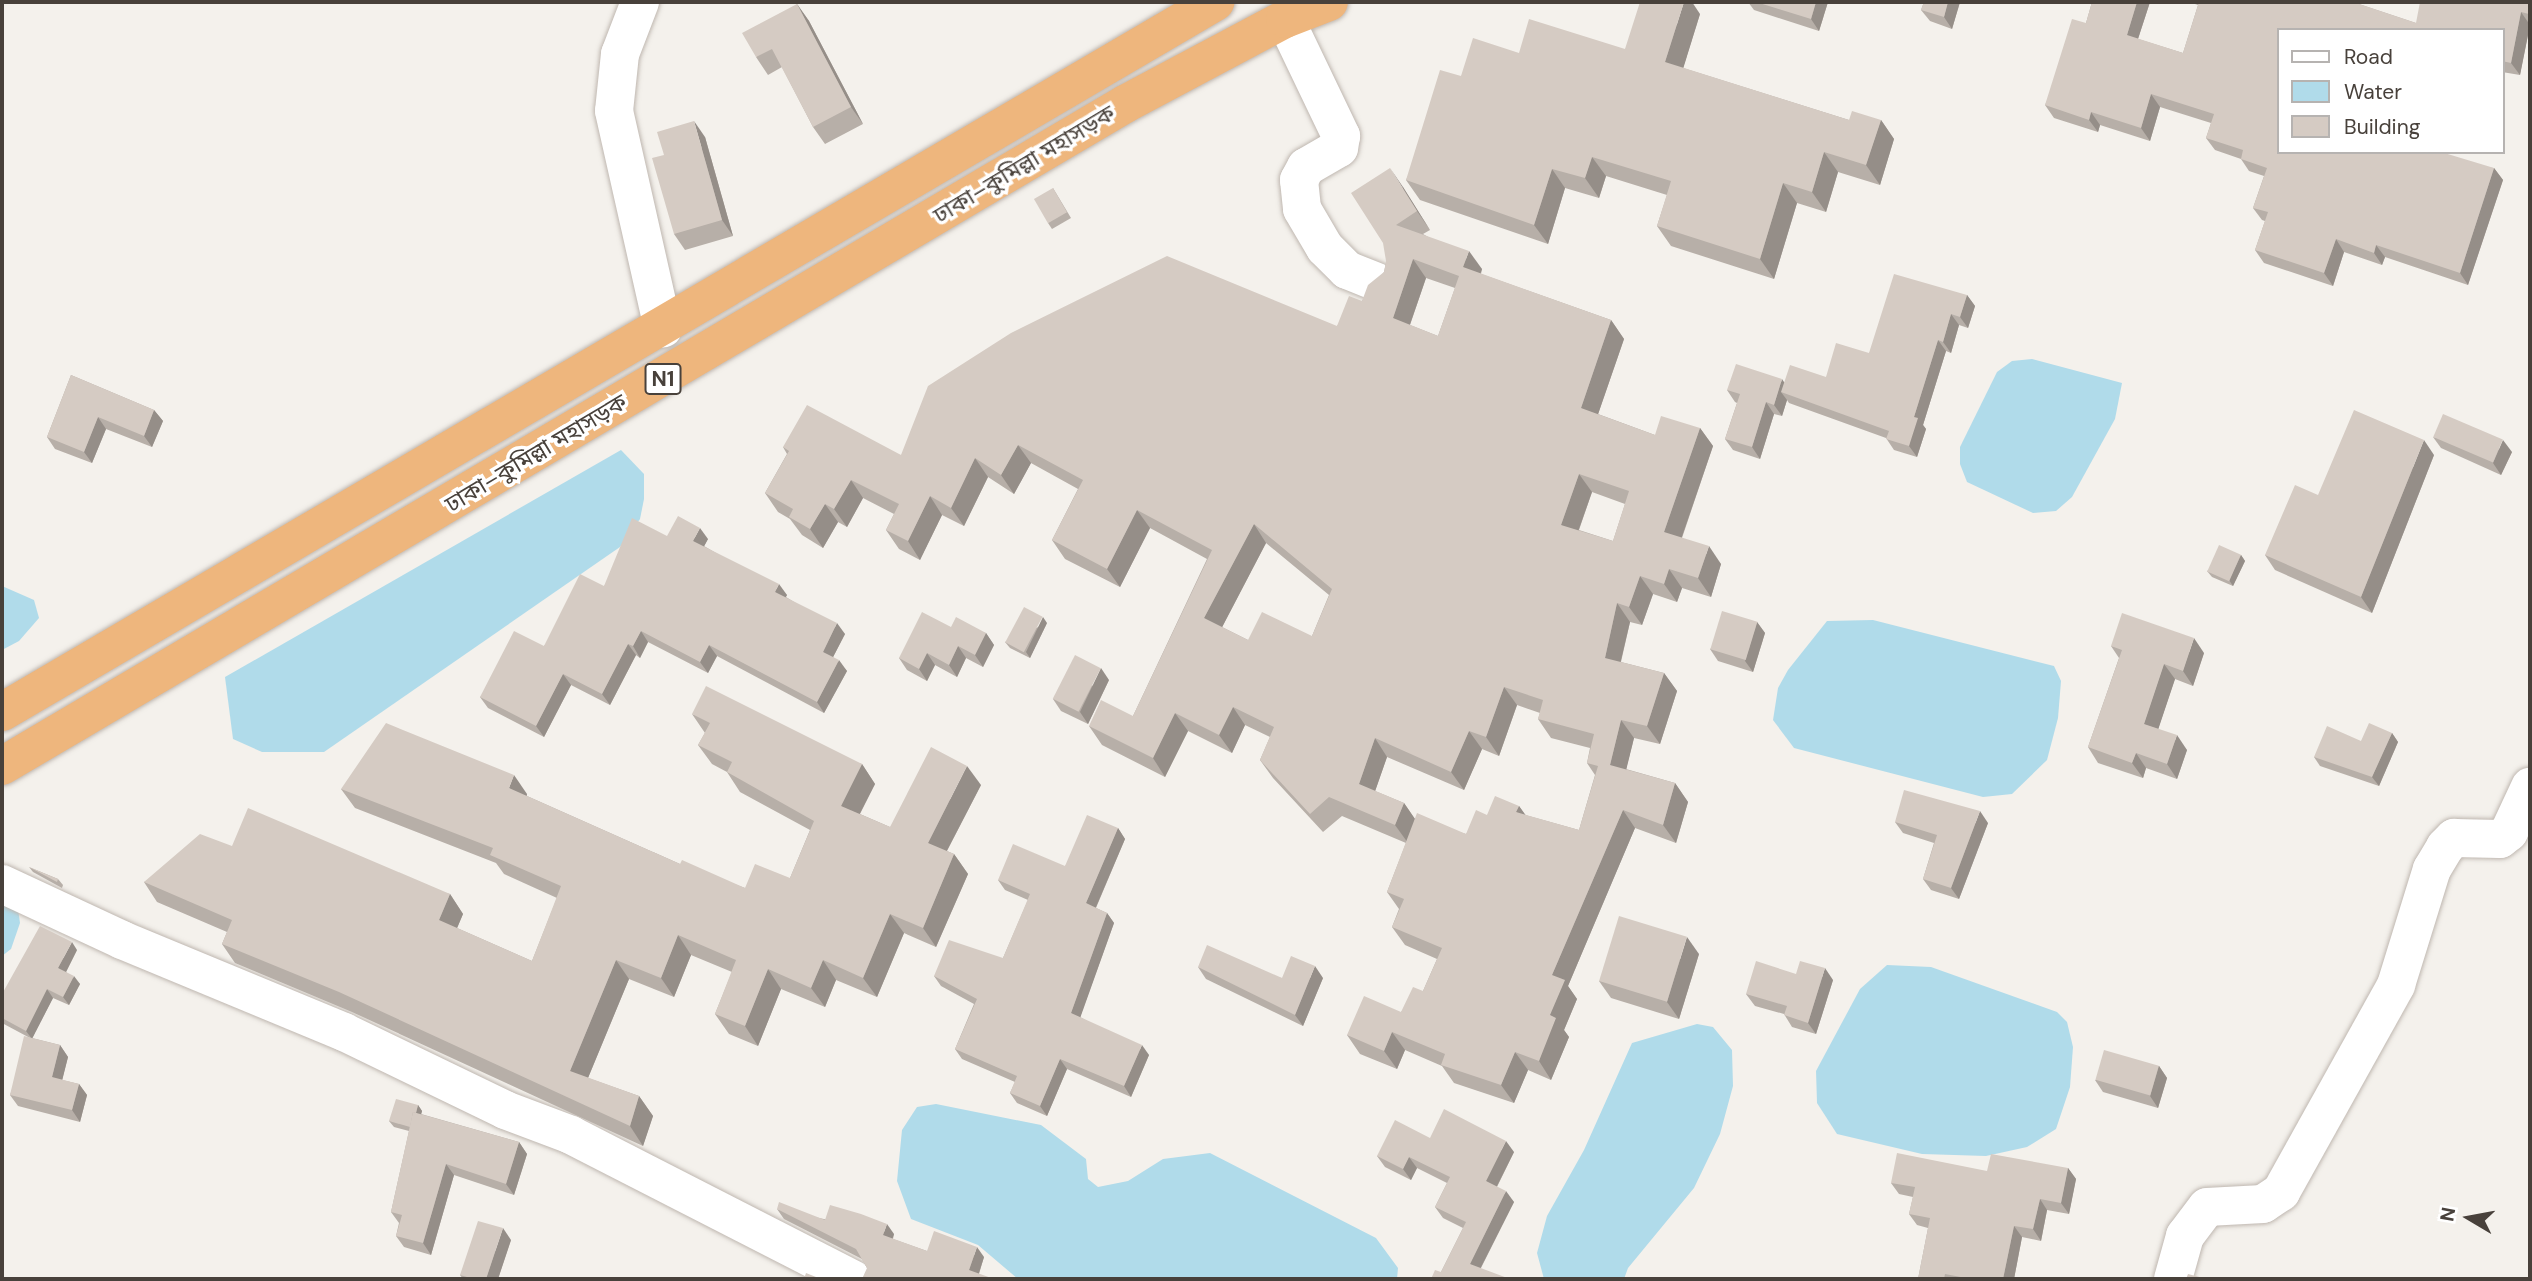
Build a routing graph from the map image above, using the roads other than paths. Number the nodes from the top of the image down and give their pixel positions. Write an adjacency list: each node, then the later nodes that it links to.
1 (640, 2): 6 (street)
2 (1215, 2): 6 (highway, ঢাকা–কুমিল্লা মহাসড়ক / N1)
3 (1329, 2): 4 (highway, ঢাকা–কুমিল্লা মহাসড়ক / N1)
4 (1285, 19): 5 (street); 8 (highway, ঢাকা–কুমিল্লা মহাসড়ক / N1)
5 (1377, 282)
6 (663, 329): 7 (highway, ঢাকা–কুমিল্লা মহাসড়ক / N1)
7 (2, 712)
8 (2, 766)
9 (2530, 787): 13 (street)
10 (2, 884): 11 (street)
11 (809, 1269): 12 (street)
12 (853, 1279)
13 (2173, 1279)

